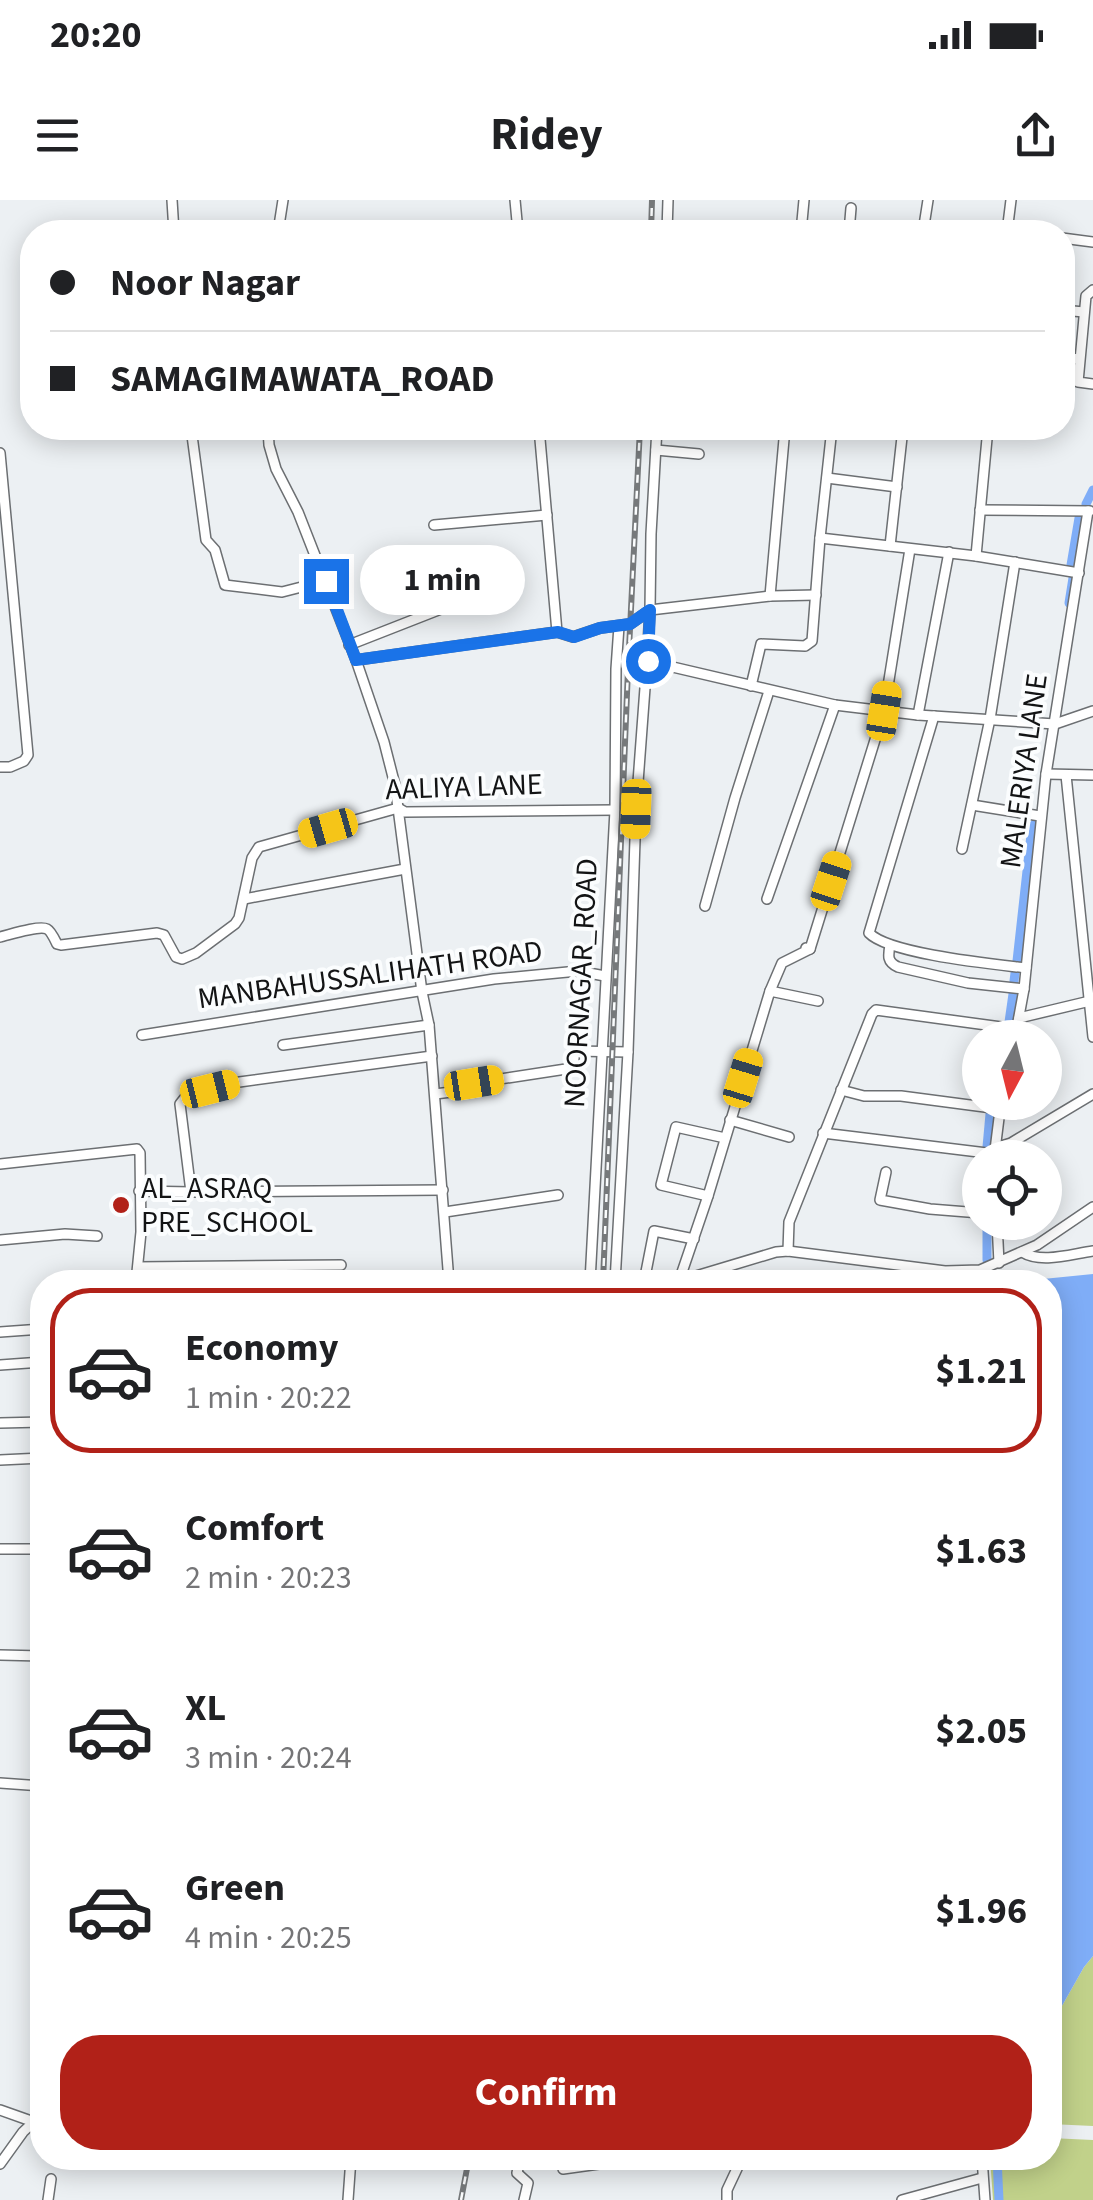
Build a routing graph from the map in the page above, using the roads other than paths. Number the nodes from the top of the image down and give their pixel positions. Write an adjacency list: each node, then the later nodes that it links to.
1 (851, 208): 2 (street)
2 (850, 220)
3 (1093, 290): 5 (street)
4 (1075, 311): 5 (street)
5 (1084, 312): 6 (street)
6 (1081, 336): 7 (street); 9 (street)
7 (1093, 337)
8 (1075, 359): 9 (street)
9 (1079, 359): 10 (street)
10 (1093, 384)
11 (192, 440): 35 (street)
12 (269, 440): 35 (street)
13 (540, 440): 26 (street)
14 (656, 440): 19 (street)
15 (784, 440): 37 (street)
16 (831, 440): 22 (street)
17 (902, 440): 23 (street)
18 (987, 440): 24 (street)
19 (656, 450): 21 (street); 39 (street)
20 (0, 453): 54 (street)
21 (700, 454)
22 (827, 478): 23 (street); 28 (street)
23 (897, 487): 29 (street)
24 (980, 510): 25 (street); 32 (street)
25 (1090, 511): 34 (street, MALERIYA LANE)
26 (548, 514): 27 (street); 41 (street)
27 (434, 525)
28 (820, 538): 29 (street); 36 (street)
29 (890, 546): 30 (street)
30 (910, 548): 31 (street); 48 (street)
31 (949, 552): 32 (street); 50 (street)
32 (976, 556): 33 (street)
33 (1015, 562): 34 (street); 52 (street)
34 (1079, 572): 53 (street, MALERIYA LANE)
35 (326, 581): 42 (street)
36 (816, 595): 37 (street); 45 (street)
37 (770, 596): 39 (street)
38 (464, 600): 42 (street)
39 (650, 610): 40 (street); 44 (street)
40 (619, 626): 41 (street); 60 (street, NOORNAGAR_ROAD)
41 (558, 632): 43 (street)
42 (349, 644): 43 (street)
43 (356, 660): 59 (street)
44 (648, 661): 45 (street); 83 (street)
45 (752, 686): 46 (street)
46 (769, 691): 47 (street); 66 (street)
47 (835, 705): 48 (street); 65 (street)
48 (884, 711): 50 (street); 72 (street)
49 (1093, 711): 53 (street)
50 (918, 715): 51 (street)
51 (934, 716): 52 (street); 68 (street)
52 (990, 719): 53 (street); 58 (street)
53 (1054, 724): 55 (street, MALERIYA LANE)
54 (0, 767)
55 (1046, 774): 56 (street); 61 (street, MALERIYA LANE)
56 (1066, 775): 57 (street); 74 (street)
57 (1093, 775)
58 (972, 805): 61 (street); 62 (street)
59 (398, 808): 60 (street, AALIYA LANE); 63 (street); 64 (street, AALIYA LANE)
60 (616, 810): 70 (street, NOORNAGAR_ROAD)
61 (1040, 816): 69 (street, MALERIYA LANE)
62 (962, 850)
63 (406, 870): 64 (street); 73 (street)
64 (244, 899): 67 (street)
65 (767, 899)
66 (705, 906)
67 (0, 937)
68 (890, 945): 69 (street); 71 (street)
69 (1026, 968): 71 (street, MALERIYA LANE)
70 (605, 976): 73 (street, MANBAHUSSALIHATH ROAD); 82 (street, NOORNAGAR_ROAD)
71 (1024, 989): 76 (street, MALERIYA LANE)
72 (770, 991): 75 (street); 89 (street)
73 (422, 992): 77 (street); 79 (street, MANBAHUSSALIHATH ROAD)
74 (1091, 1001): 76 (street); 80 (street)
75 (818, 1002)
76 (1019, 1018)
77 (429, 1025): 81 (street); 84 (street)
78 (962, 1025): 85 (street)
79 (142, 1035)
80 (1093, 1037)
81 (283, 1045)
82 (602, 1051): 83 (street); 86 (street); 117 (street, NOORNAGAR_ROAD)
83 (628, 1052): 118 (street)
84 (432, 1056): 86 (street); 99 (street)
85 (840, 1090): 88 (street); 90 (street)
86 (435, 1094): 98 (street)
87 (1093, 1094): 93 (street)
88 (962, 1102)
89 (730, 1120): 91 (street); 92 (street)
90 (823, 1133): 94 (street); 110 (street)
91 (789, 1137)
92 (725, 1138): 101 (street); 101 (street)
93 (1018, 1140)
94 (962, 1149)
95 (0, 1164): 97 (street)
96 (886, 1172): 104 (street)
97 (140, 1190): 99 (street); 114 (street)
98 (443, 1190): 99 (street); 103 (street)
99 (191, 1192)
100 (558, 1195): 103 (street)
101 (708, 1196): 106 (street)
102 (1093, 1207): 111 (street)
103 (444, 1212): 116 (street)
104 (962, 1212)
105 (97, 1236): 107 (street)
106 (694, 1238): 119 (street); 120 (street)
107 (0, 1240)
108 (998, 1240): 112 (street)
109 (1093, 1250): 111 (street)
110 (788, 1251): 121 (street); 122 (street)
111 (1022, 1252): 112 (street)
112 (1000, 1263): 123 (street)
113 (341, 1265): 114 (street)
114 (138, 1267): 115 (street)
115 (138, 1270)
116 (448, 1270)
117 (591, 1270)
118 (616, 1270)
119 (646, 1270)
120 (682, 1270)
121 (717, 1270)
122 (937, 1270)
123 (980, 1270)
124 (30, 1330): 125 (street)
125 (0, 1332)
126 (30, 1363): 127 (street)
127 (0, 1365)
128 (30, 1423): 129 (street)
129 (0, 1424)
130 (30, 1459): 131 (street)
131 (0, 1460)
132 (30, 1548): 133 (street)
133 (0, 1549)
134 (0, 1655): 135 (street)
135 (30, 1656)
136 (0, 1783): 137 (street)
137 (30, 1785)
138 (0, 2110): 139 (street)
139 (30, 2121)
140 (30, 2126): 141 (street)
141 (0, 2164)
142 (350, 2170): 149 (street)
143 (518, 2170): 150 (street)
144 (736, 2170): 151 (street)
145 (982, 2170): 146 (street)
146 (982, 2178): 152 (street); 153 (street)
147 (51, 2179): 148 (street)
148 (48, 2200)
149 (348, 2200)
150 (524, 2200)
151 (727, 2200)
152 (902, 2200)
153 (984, 2200)

